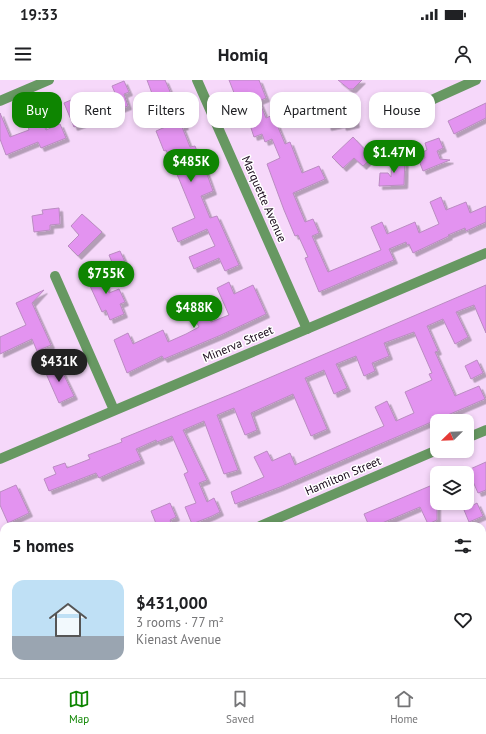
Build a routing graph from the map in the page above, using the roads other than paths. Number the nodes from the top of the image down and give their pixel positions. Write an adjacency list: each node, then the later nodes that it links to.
1 (49, 80): 5 (street)
2 (197, 80): 8 (street, Marquette Avenue)
3 (476, 80): 4 (street)
4 (435, 98)
5 (0, 101)
6 (486, 253): 8 (street, Minerva Street)
7 (55, 276): 9 (street)
8 (307, 329): 9 (street, Minerva Street)
9 (114, 410): 13 (street, Minerva Street)
10 (486, 430): 11 (street)
11 (474, 435)
12 (430, 453): 14 (street, Hamilton Street)
13 (0, 459)
14 (269, 522)

